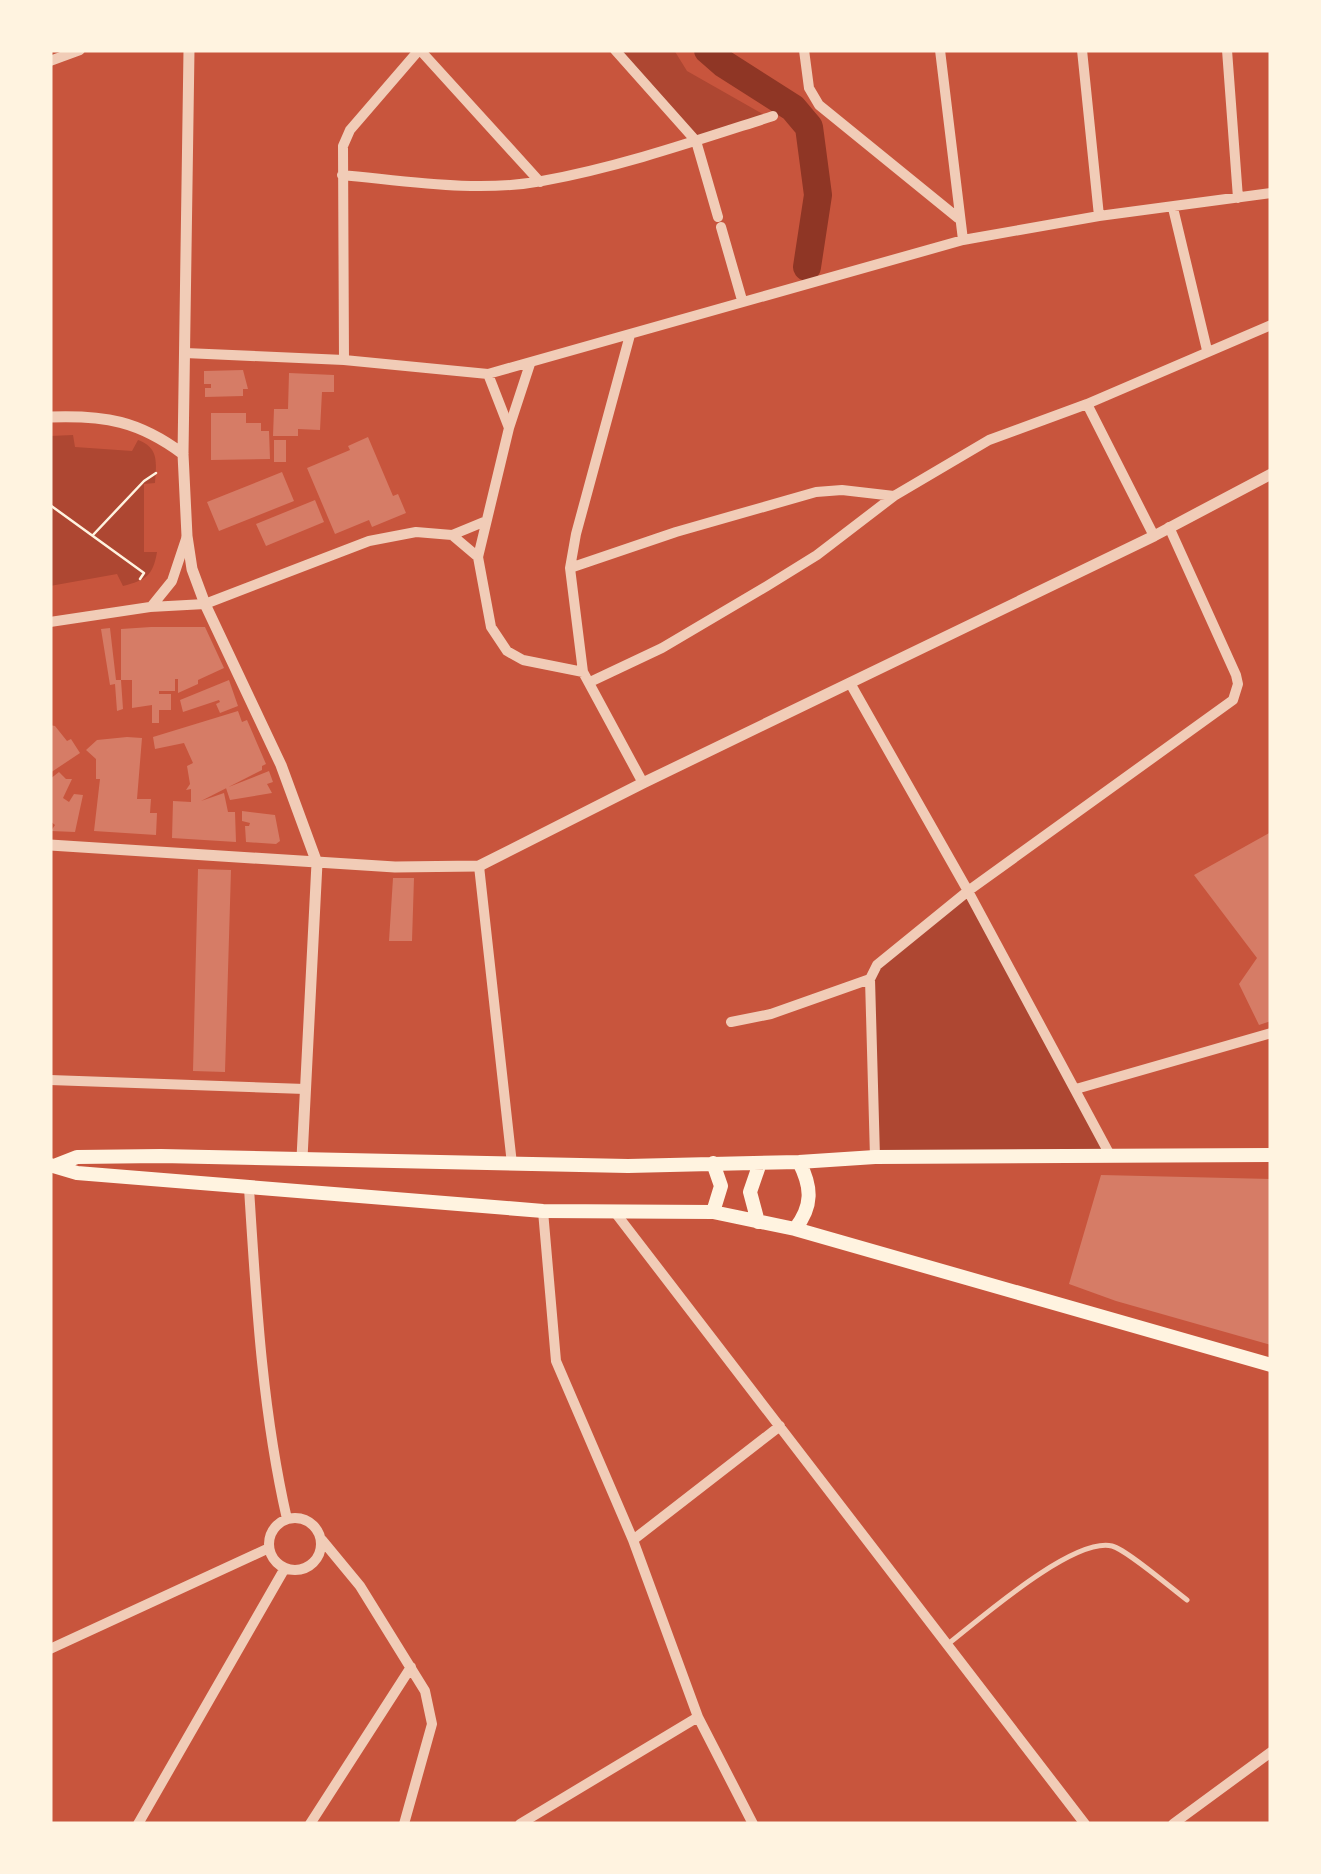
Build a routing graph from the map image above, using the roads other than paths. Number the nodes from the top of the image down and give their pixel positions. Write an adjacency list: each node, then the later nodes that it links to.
1 (80, 50): 9 (street)
2 (189, 50): 24 (street)
3 (420, 50): 12 (street); 13 (street)
4 (614, 50): 11 (street)
5 (804, 50): 18 (street)
6 (940, 50): 18 (street)
7 (1082, 50): 17 (street)
8 (1227, 50): 15 (street)
9 (50, 60)
10 (773, 116): 11 (street)
11 (696, 141): 13 (street); 20 (street)
12 (342, 175): 13 (street); 25 (street)
13 (540, 182)
14 (1271, 193): 15 (street)
15 (1238, 198): 16 (street)
16 (1173, 208): 17 (street); 23 (street)
17 (1100, 216): 19 (street)
18 (958, 218): 19 (street)
19 (963, 240): 20 (street)
20 (742, 300): 22 (street)
21 (1271, 325): 23 (street)
22 (630, 335): 26 (street); 40 (street)
23 (1207, 350): 28 (street)
24 (185, 353): 25 (street); 31 (street)
25 (344, 360): 27 (street)
26 (530, 364): 27 (street); 30 (street)
27 (488, 374): 30 (street)
28 (1087, 404): 33 (street); 38 (street)
29 (50, 417): 31 (street)
30 (509, 428): 34 (street)
31 (183, 454): 37 (street)
32 (1271, 474): 35 (street)
33 (894, 496): 40 (street); 45 (street)
34 (486, 521): 36 (street); 39 (street)
35 (1169, 527): 38 (street); 51 (street)
36 (452, 534): 39 (street); 41 (street)
37 (186, 536): 41 (street); 42 (street)
38 (1154, 536): 46 (street)
39 (478, 557): 44 (street)
40 (570, 568): 44 (street)
41 (205, 604): 42 (street); 49 (street)
42 (150, 607): 43 (street)
43 (50, 622)
44 (583, 672): 45 (street)
45 (590, 682): 47 (street)
46 (850, 683): 47 (street); 51 (street)
47 (643, 783): 50 (street)
48 (50, 846): 49 (street)
49 (318, 863): 50 (street); 56 (street)
50 (478, 866): 64 (street)
51 (968, 891): 52 (street); 57 (street)
52 (870, 980): 53 (street); 60 (street)
53 (731, 1022)
54 (1271, 1033): 57 (street)
55 (50, 1080): 56 (street)
56 (306, 1089): 61 (street)
57 (1076, 1089): 59 (street)
58 (1271, 1155): 59 (main road)
59 (1110, 1156): 60 (main road)
60 (875, 1157): 62 (main road)
61 (302, 1158): 64 (main road); 66 (main road)
62 (798, 1162): 63 (main road); 72 (main road)
63 (760, 1163): 65 (main road); 71 (main road)
64 (512, 1164): 65 (main road)
65 (713, 1164): 70 (main road)
66 (52, 1165): 67 (main road)
67 (250, 1188): 68 (main road); 75 (street)
68 (543, 1211): 69 (main road); 77 (street)
69 (614, 1212): 70 (main road); 74 (street)
70 (713, 1212): 71 (main road)
71 (758, 1222): 72 (main road)
72 (795, 1229): 73 (main road)
73 (1271, 1365)
74 (780, 1426): 77 (street); 81 (street)
75 (287, 1518): 76 (street); 78 (street)
76 (322, 1540): 79 (street); 83 (street)
77 (632, 1540): 84 (street)
78 (269, 1548): 79 (street); 82 (street)
79 (285, 1568): 86 (street)
80 (1187, 1600): 81 (lane)
81 (946, 1646): 91 (street)
82 (50, 1649)
83 (411, 1667): 87 (street); 88 (street)
84 (698, 1717): 89 (street); 90 (street)
85 (1271, 1752): 92 (street)
86 (138, 1824)
87 (310, 1824)
88 (404, 1824)
89 (520, 1824)
90 (753, 1824)
91 (1084, 1824)
92 (1173, 1824)

